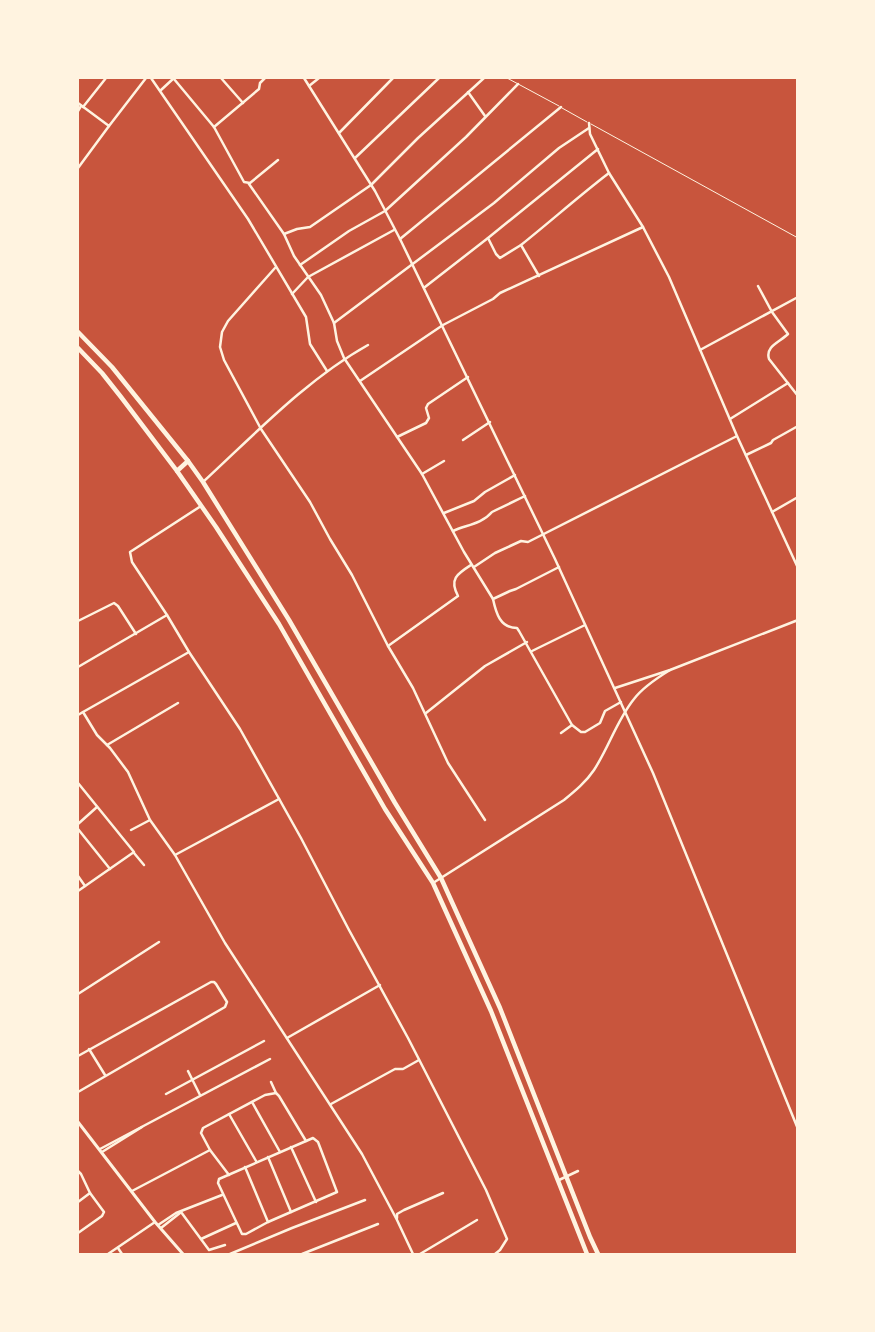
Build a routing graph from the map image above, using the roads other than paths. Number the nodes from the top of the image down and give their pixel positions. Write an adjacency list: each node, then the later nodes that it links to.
1 (106, 78): 19 (street)
2 (146, 78): 24 (street)
3 (151, 78): 15 (street)
4 (174, 78): 15 (street); 25 (street)
5 (220, 78): 18 (street)
6 (266, 78): 18 (street)
7 (304, 78): 14 (street)
8 (319, 78): 14 (street)
9 (393, 78): 27 (street)
10 (439, 78): 29 (street)
11 (484, 78): 16 (street)
12 (507, 78): 13 (lane)
13 (518, 84): 20 (lane); 22 (street)
14 (309, 86): 27 (street)
15 (161, 90): 45 (street)
16 (468, 92): 22 (street); 34 (street)
17 (78, 103): 19 (street)
18 (243, 103): 25 (street)
19 (82, 106): 21 (street); 24 (street)
20 (561, 107): 23 (lane); 41 (street)
21 (78, 111)
22 (485, 116): 35 (street)
23 (589, 123): 26 (street); 40 (lane)
24 (109, 126): 31 (street)
25 (214, 128): 33 (street)
26 (589, 128): 28 (street); 44 (street)
27 (339, 133): 29 (street)
28 (598, 149): 32 (street); 39 (street)
29 (355, 159): 34 (street)
30 (278, 160): 33 (street)
31 (78, 168)
32 (610, 173): 36 (street); 42 (street)
33 (249, 184): 38 (street)
34 (371, 185): 35 (street); 38 (street)
35 (385, 211): 37 (street); 43 (street)
36 (643, 227): 46 (street); 58 (street)
37 (394, 230): 41 (street); 47 (street)
38 (284, 234): 43 (street)
39 (488, 238): 42 (street); 49 (street)
40 (798, 238)
41 (400, 240): 44 (street)
42 (520, 246): 46 (street)
43 (300, 265): 47 (street)
44 (413, 265): 49 (street); 53 (street)
45 (275, 268): 50 (street); 70 (street)
46 (539, 276): 54 (street)
47 (308, 277): 50 (street); 53 (street)
48 (758, 286): 52 (street)
49 (425, 287): 54 (street)
50 (292, 294): 60 (street)
51 (798, 298): 52 (street)
52 (772, 312): 58 (street); 63 (street)
53 (334, 323): 59 (street)
54 (443, 325): 61 (street); 62 (street)
55 (78, 332): 65 (highway)
56 (368, 345): 59 (street)
57 (78, 348): 66 (highway)
58 (700, 350): 67 (street)
59 (344, 358): 60 (street); 62 (street)
60 (327, 371): 70 (street)
61 (468, 377): 68 (street); 72 (street)
62 (360, 380): 72 (street)
63 (788, 383): 64 (street); 67 (street)
64 (798, 396)
65 (144, 407): 66 (highway); 75 (highway)
66 (134, 414): 77 (highway)
67 (730, 419): 71 (street)
68 (490, 422): 73 (street); 79 (street)
69 (798, 426): 74 (street)
70 (261, 428): 80 (street); 100 (street)
71 (737, 436): 74 (street); 89 (street)
72 (397, 437): 78 (street)
73 (463, 440)
74 (746, 456): 84 (street)
75 (188, 461): 77 (highway); 80 (highway)
76 (444, 461): 78 (street)
77 (177, 471): 83 (highway)
78 (422, 474): 85 (street)
79 (515, 475): 81 (street); 85 (street)
80 (202, 482): 86 (highway)
81 (526, 496): 88 (street); 89 (street)
82 (798, 497): 84 (street)
83 (201, 506): 87 (highway); 94 (street)
84 (772, 512): 92 (street)
85 (444, 513): 88 (street)
86 (226, 520): 87 (highway); 108 (highway)
87 (216, 527): 109 (highway)
88 (453, 531): 90 (street)
89 (543, 533): 90 (street); 91 (street)
90 (472, 566): 93 (street); 100 (street)
91 (559, 566): 93 (street); 97 (street)
92 (798, 568)
93 (493, 599): 99 (street)
94 (167, 615): 98 (street); 102 (street)
95 (798, 620): 104 (street)
96 (78, 621): 98 (street)
97 (586, 625): 101 (street); 105 (street)
98 (136, 634): 103 (street)
99 (527, 642): 101 (street); 112 (street)
100 (388, 646): 112 (street)
101 (532, 651): 114 (street)
102 (189, 652): 111 (street); 118 (street)
103 (78, 667)
104 (670, 670): 105 (street); 110 (street)
105 (615, 688): 106 (street)
106 (621, 702): 110 (street); 114 (street)
107 (178, 703): 116 (street)
108 (338, 705): 109 (highway); 130 (highway)
109 (329, 710): 131 (highway)
110 (625, 710): 130 (street); 155 (street)
111 (83, 712): 113 (street); 116 (street)
112 (426, 713): 121 (street)
113 (78, 715)
114 (572, 725): 115 (street)
115 (561, 733)
116 (107, 745): 120 (street)
117 (78, 782): 119 (street)
118 (279, 799): 126 (street); 135 (street)
119 (97, 807): 122 (street); 125 (street)
120 (150, 820): 124 (street); 126 (street)
121 (485, 820)
122 (78, 824)
123 (78, 830): 128 (street)
124 (131, 830)
125 (134, 852): 127 (street); 128 (street)
126 (175, 855): 137 (street)
127 (144, 865)
128 (110, 869): 132 (street)
129 (78, 876): 132 (street)
130 (442, 878): 131 (street); 167 (highway)
131 (433, 884): 168 (highway)
132 (85, 886): 133 (street)
133 (78, 891)
134 (159, 942): 136 (street)
135 (380, 985): 137 (street); 142 (street)
136 (78, 994)
137 (287, 1038): 152 (street)
138 (264, 1042): 145 (street)
139 (89, 1050): 140 (street); 144 (street); 144 (street)
140 (78, 1056)
141 (270, 1059): 150 (street)
142 (419, 1060): 152 (street); 195 (street)
143 (188, 1071): 145 (street)
144 (105, 1075): 147 (street)
145 (192, 1080): 149 (street); 150 (street)
146 (271, 1082): 148 (street)
147 (78, 1092)
148 (276, 1093): 151 (street); 156 (street)
149 (166, 1094)
150 (200, 1095): 158 (street)
151 (252, 1102): 153 (street); 160 (street)
152 (331, 1104): 178 (street)
153 (229, 1114): 159 (street); 162 (street)
154 (78, 1122): 158 (street)
155 (798, 1129)
156 (306, 1141): 157 (street); 175 (street)
157 (291, 1147): 160 (street); 175 (street)
158 (101, 1150): 169 (street)
159 (210, 1150): 166 (street); 169 (street)
160 (280, 1152): 161 (street)
161 (268, 1157): 162 (street); 177 (street)
162 (256, 1162): 163 (street)
163 (245, 1167): 166 (street); 180 (street)
164 (78, 1171): 170 (street)
165 (578, 1171): 167 (street)
166 (229, 1175): 172 (street)
167 (566, 1176): 168 (street); 197 (highway)
168 (557, 1181): 196 (highway)
169 (132, 1191): 183 (street)
170 (90, 1193): 174 (street); 184 (street)
171 (443, 1193): 178 (street)
172 (222, 1195): 176 (street); 181 (street)
173 (364, 1200): 191 (street)
174 (78, 1202)
175 (316, 1202): 177 (street)
176 (181, 1212): 183 (street); 185 (street)
177 (292, 1212): 180 (street)
178 (397, 1220): 193 (street)
179 (477, 1220): 194 (street)
180 (268, 1222): 181 (street)
181 (236, 1223): 185 (street)
182 (378, 1224): 192 (street)
183 (158, 1225): 187 (street); 190 (street)
184 (78, 1233)
185 (201, 1239): 186 (street)
186 (225, 1245)
187 (118, 1248): 188 (street); 189 (street)
188 (108, 1254)
189 (122, 1254)
190 (183, 1254)
191 (230, 1254)
192 (302, 1254)
193 (413, 1254)
194 (420, 1254)
195 (495, 1254)
196 (587, 1254)
197 (598, 1254)

